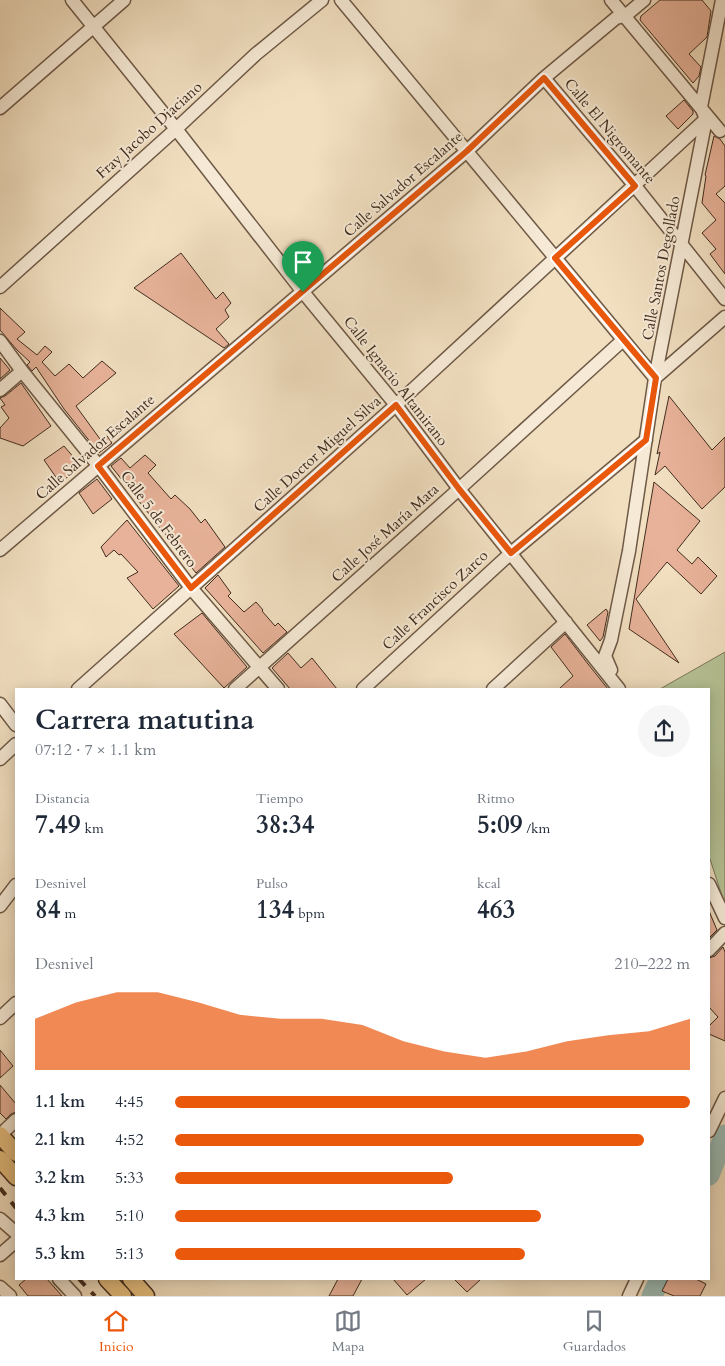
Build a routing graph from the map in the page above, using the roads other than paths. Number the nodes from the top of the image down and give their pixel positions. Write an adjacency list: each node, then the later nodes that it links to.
1 (72, 0): 9 (street, Calle Ignacio Altamirano)
2 (124, 0): 9 (street)
3 (322, 0): 14 (street, Fray Jacobo Diaciano)
4 (341, 0): 16 (street)
5 (611, 0): 8 (street)
6 (644, 0): 8 (street, Calle Salvador Escalante)
7 (722, 0): 11 (street)
8 (625, 16): 10 (street, Calle Salvador Escalante); 11 (street)
9 (93, 27): 12 (street); 14 (street, Calle Ignacio Altamirano)
10 (544, 78): 16 (street, Calle Salvador Escalante); 17 (street, Calle El Nigromante)
11 (701, 107): 13 (street); 15 (street)
12 (0, 108)
13 (706, 119): 17 (street, Calle Doctor Miguel Silva); 18 (street, Calle Santos Degollado)
14 (176, 129): 20 (street, Fray Jacobo Diaciano); 21 (street, Calle Ignacio Altamirano)
15 (720, 130)
16 (467, 151): 19 (street); 21 (street, Calle Salvador Escalante)
17 (635, 186): 18 (street, Calle El Nigromante); 19 (street, Calle Doctor Miguel Silva)
18 (682, 247): 22 (street, Calle El Nigromante); 27 (street, Calle Santos Degollado)
19 (555, 258): 24 (street); 29 (street, Calle Doctor Miguel Silva)
20 (0, 287)
21 (303, 292): 29 (street, Calle Ignacio Altamirano); 31 (street, Calle Salvador Escalante)
22 (725, 299)
23 (725, 317): 27 (street)
24 (623, 340): 27 (street); 32 (street, Calle José María Mata)
25 (0, 342): 26 (street, Calle 5 de Febrero)
26 (22, 371): 28 (street); 31 (street, Calle 5 de Febrero)
27 (656, 378): 30 (street, Calle Santos Degollado)
28 (0, 390)
29 (396, 405): 32 (street, Calle Ignacio Altamirano); 35 (street, Calle Doctor Miguel Silva)
30 (646, 440): 34 (street, Calle Francisco Zarco); 38 (street, Calle Santos Degollado)
31 (98, 466): 33 (street, Calle Salvador Escalante); 35 (street, Calle 5 de Febrero)
32 (459, 489): 34 (street, Calle Ignacio Altamirano); 39 (street, Calle José María Mata)
33 (0, 550)
34 (511, 553): 36 (street, Calle Ignacio Altamirano); 43 (street, Calle Francisco Zarco)
35 (191, 588): 39 (street, Calle 5 de Febrero); 40 (street, Calle Doctor Miguel Silva)
36 (566, 622): 37 (street, Calle Ignacio Altamirano); 44 (street)
37 (590, 651): 38 (street); 45 (street, Calle Ignacio Altamirano)
38 (604, 656): 46 (street)
39 (259, 667): 41 (street, Calle José María Mata); 42 (street, Calle 5 de Febrero)
40 (79, 688)
41 (236, 688)
42 (277, 688)
43 (364, 688)
44 (494, 688)
45 (618, 688)
46 (619, 688)
47 (0, 704): 48 (street)
48 (15, 724)
49 (15, 745): 50 (street)
50 (0, 759)
51 (15, 886): 53 (street)
52 (710, 886): 54 (street)
53 (0, 906)
54 (725, 918)
55 (725, 933): 56 (street)
56 (710, 949)
57 (15, 1004): 58 (street)
58 (0, 1018)
59 (725, 1098): 61 (street)
60 (15, 1121): 62 (street)
61 (710, 1130)
62 (0, 1135): 63 (main road)
63 (15, 1152)
64 (0, 1159): 65 (main road)
65 (15, 1176)
66 (0, 1219): 67 (street)
67 (15, 1232)
68 (15, 1242): 69 (street)
69 (0, 1255)
70 (60, 1280): 76 (street)
71 (108, 1280): 77 (main road)
72 (132, 1280): 78 (main road)
73 (637, 1280): 79 (street)
74 (0, 1287): 75 (street)
75 (10, 1296)
76 (75, 1296)
77 (123, 1296)
78 (146, 1296)
79 (629, 1296)

